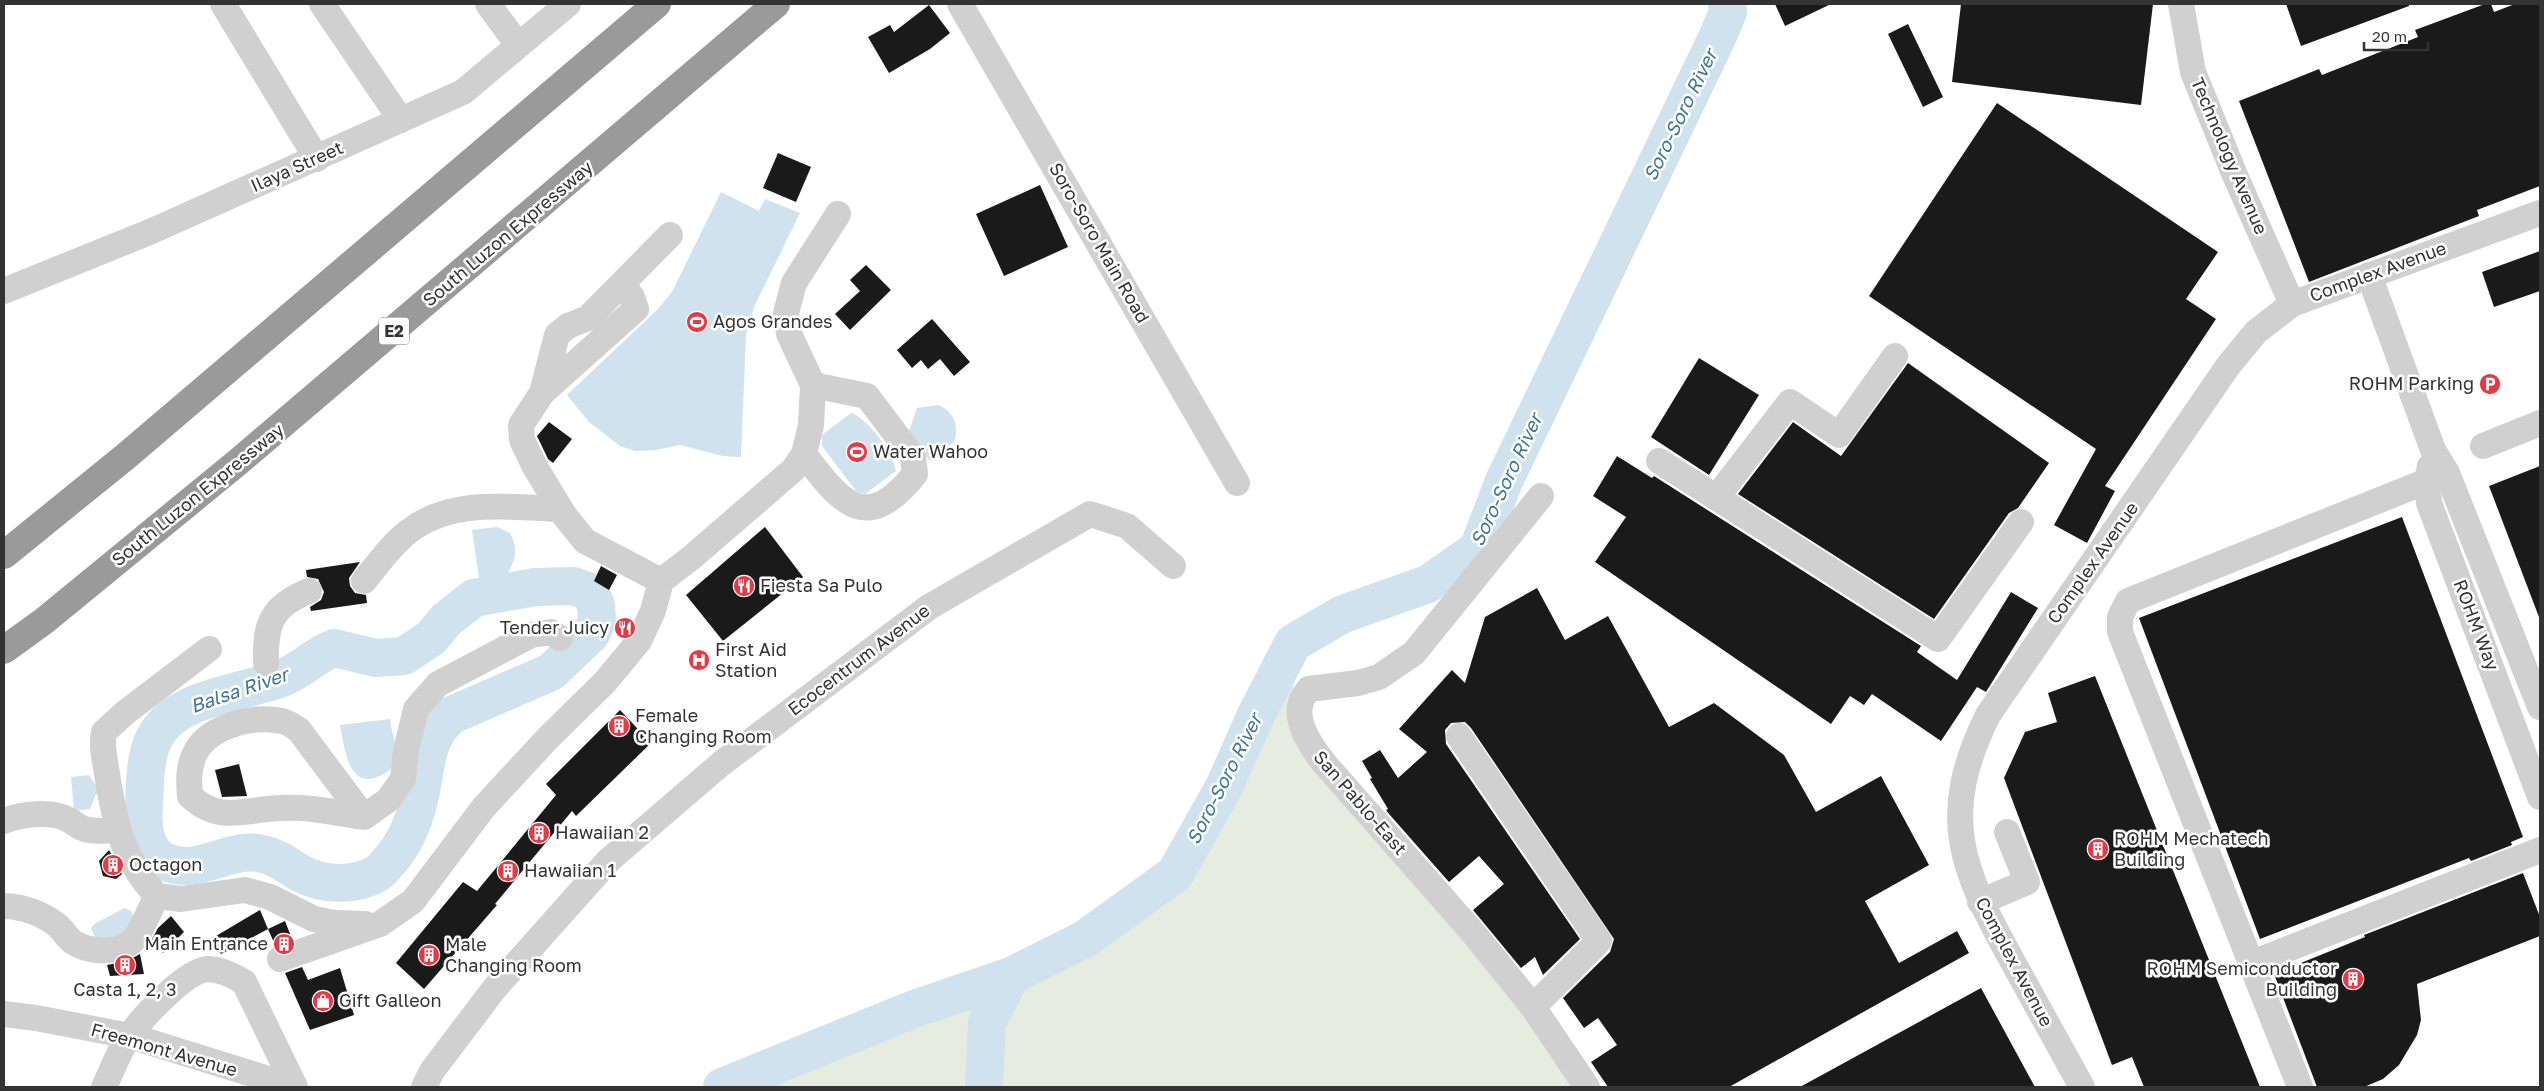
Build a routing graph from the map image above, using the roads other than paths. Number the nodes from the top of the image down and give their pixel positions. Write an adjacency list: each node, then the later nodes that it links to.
1 (223, 4): 11 (street)
2 (322, 4): 10 (street)
3 (488, 4): 9 (street)
4 (568, 4): 9 (street, Ilaya Street)
5 (657, 4): 30 (highway)
6 (776, 4): 37 (highway, South Luzon Expressway / E2)
7 (960, 4): 25 (street, Soro-Soro Main Road)
8 (2181, 4): 17 (street, Technology Avenue)
9 (518, 45): 10 (street, Ilaya Street)
10 (401, 120): 11 (street, Ilaya Street)
11 (317, 159): 16 (street, Ilaya Street)
12 (2540, 213): 15 (street, Complex Avenue)
13 (838, 214): 19 (street)
14 (670, 235): 28 (street)
15 (2368, 276): 17 (street, Complex Avenue); 24 (street, ROHM Way)
16 (4, 291)
17 (2292, 304): 50 (street, Complex Avenue)
18 (1895, 356): 27 (street)
19 (813, 385): 22 (street); 22 (street)
20 (2540, 423): 21 (street)
21 (2483, 446)
22 (804, 454): 33 (street)
23 (1659, 461): 27 (street)
24 (2437, 477): 38 (street, ROHM Way); 40 (street, ROHM Way); 54 (street)
25 (1237, 483)
26 (1541, 496): 55 (street, San Pablo-East)
27 (1716, 498): 29 (street)
28 (560, 509): 32 (street); 33 (street)
29 (2021, 522)
30 (4, 555)
31 (1173, 566): 60 (street, Ecocentrum Avenue)
32 (364, 581)
33 (661, 581): 52 (street)
34 (309, 591): 39 (street)
35 (560, 638): 44 (street)
36 (209, 649): 46 (street)
37 (4, 650)
38 (2531, 659): 40 (street); 41 (street, ROHM Way)
39 (266, 663)
40 (2494, 673): 43 (street, ROHM Way)
41 (2540, 707)
42 (1459, 736): 55 (street)
43 (2540, 797)
44 (364, 816): 44 (street)
45 (4, 820): 46 (street)
46 (117, 830): 49 (street)
47 (2007, 832): 50 (street)
48 (2540, 850): 54 (street)
49 (157, 896): 51 (street); 52 (street)
50 (1980, 902): 62 (street, Complex Avenue)
51 (4, 906)
52 (380, 924): 53 (street)
53 (280, 959)
54 (2252, 963): 63 (street)
55 (1533, 1007): 61 (street, San Pablo-East)
56 (4, 1014): 57 (street, Freemont Avenue)
57 (130, 1036): 58 (street); 59 (street, Freemont Avenue); 59 (street)
58 (104, 1087)
59 (294, 1087)
60 (424, 1087)
61 (1587, 1087)
62 (2082, 1087)
63 (2300, 1087)

